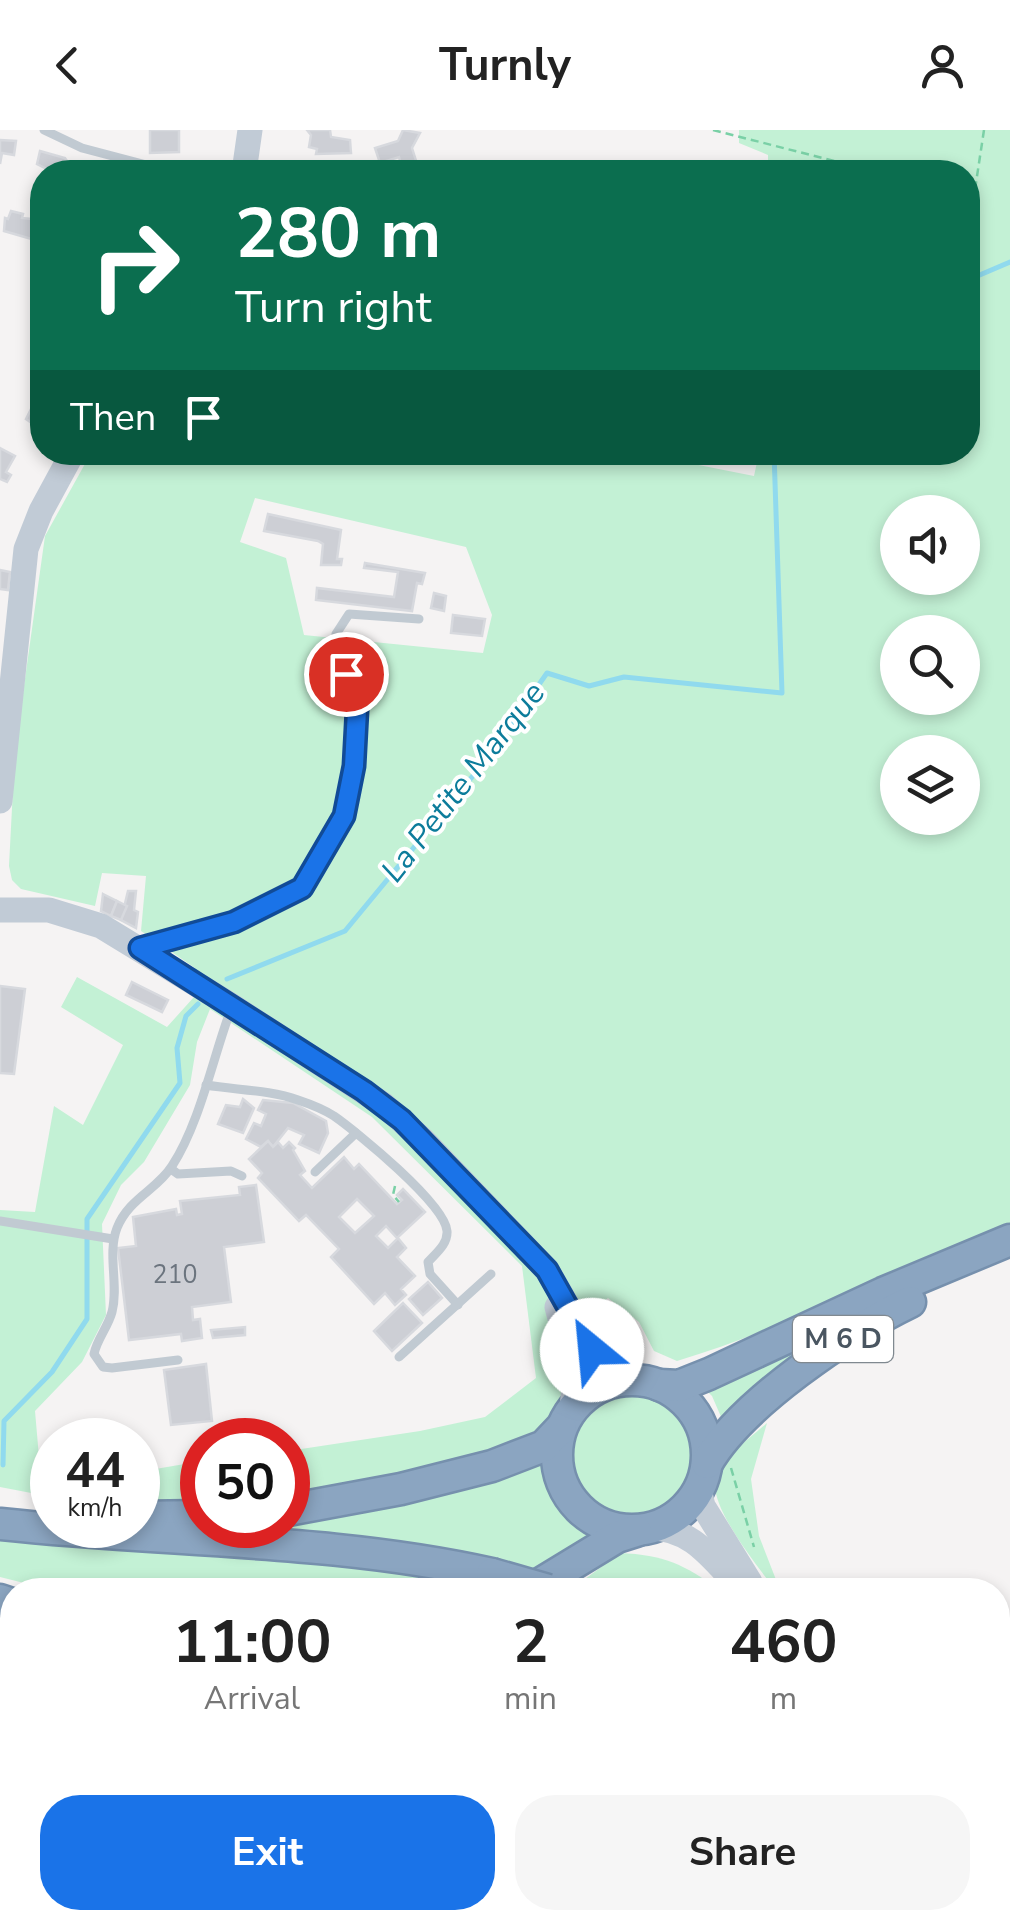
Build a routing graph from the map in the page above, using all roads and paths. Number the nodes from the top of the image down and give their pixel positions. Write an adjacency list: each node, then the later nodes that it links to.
1 (44, 130): 5 (lane)
2 (250, 130): 6 (main road)
3 (713, 130): 7 (path)
4 (984, 130): 8 (path)
5 (127, 160)
6 (246, 160)
7 (829, 160)
8 (979, 160)
9 (66, 465): 11 (main road)
10 (419, 620): 13 (lane)
11 (0, 801)
12 (0, 910): 13 (main road)
13 (140, 948): 14 (main road)
14 (232, 1006): 15 (lane); 25 (main road)
15 (206, 1085): 16 (lane); 17 (lane)
16 (356, 1132): 18 (lane); 19 (lane)
17 (171, 1169): 20 (lane); 23 (lane)
18 (315, 1172)
19 (400, 1172): 21 (path); 28 (lane)
20 (242, 1176)
21 (399, 1202)
22 (0, 1221): 23 (lane)
23 (113, 1239): 30 (lane)
24 (1010, 1240): 32 (highway, M 6 D)
25 (526, 1250): 31 (main road); 33 (main road)
26 (1010, 1261): 34 (highway, M 6 D)
27 (491, 1274): 28 (lane)
28 (458, 1304): 29 (lane)
29 (399, 1357)
30 (178, 1360)
31 (627, 1380): 32 (highway); 33 (highway)
32 (659, 1384): 34 (highway)
33 (566, 1419): 35 (highway); 39 (highway)
34 (711, 1470): 39 (highway); 40 (path); 44 (main road)
35 (310, 1506)
36 (0, 1509): 37 (highway)
37 (30, 1512)
38 (0, 1524): 41 (highway, bridge)
39 (644, 1529): 42 (highway); 43 (main road)
40 (754, 1548)
41 (506, 1578)
42 (550, 1578)
43 (730, 1578)
44 (748, 1578)

